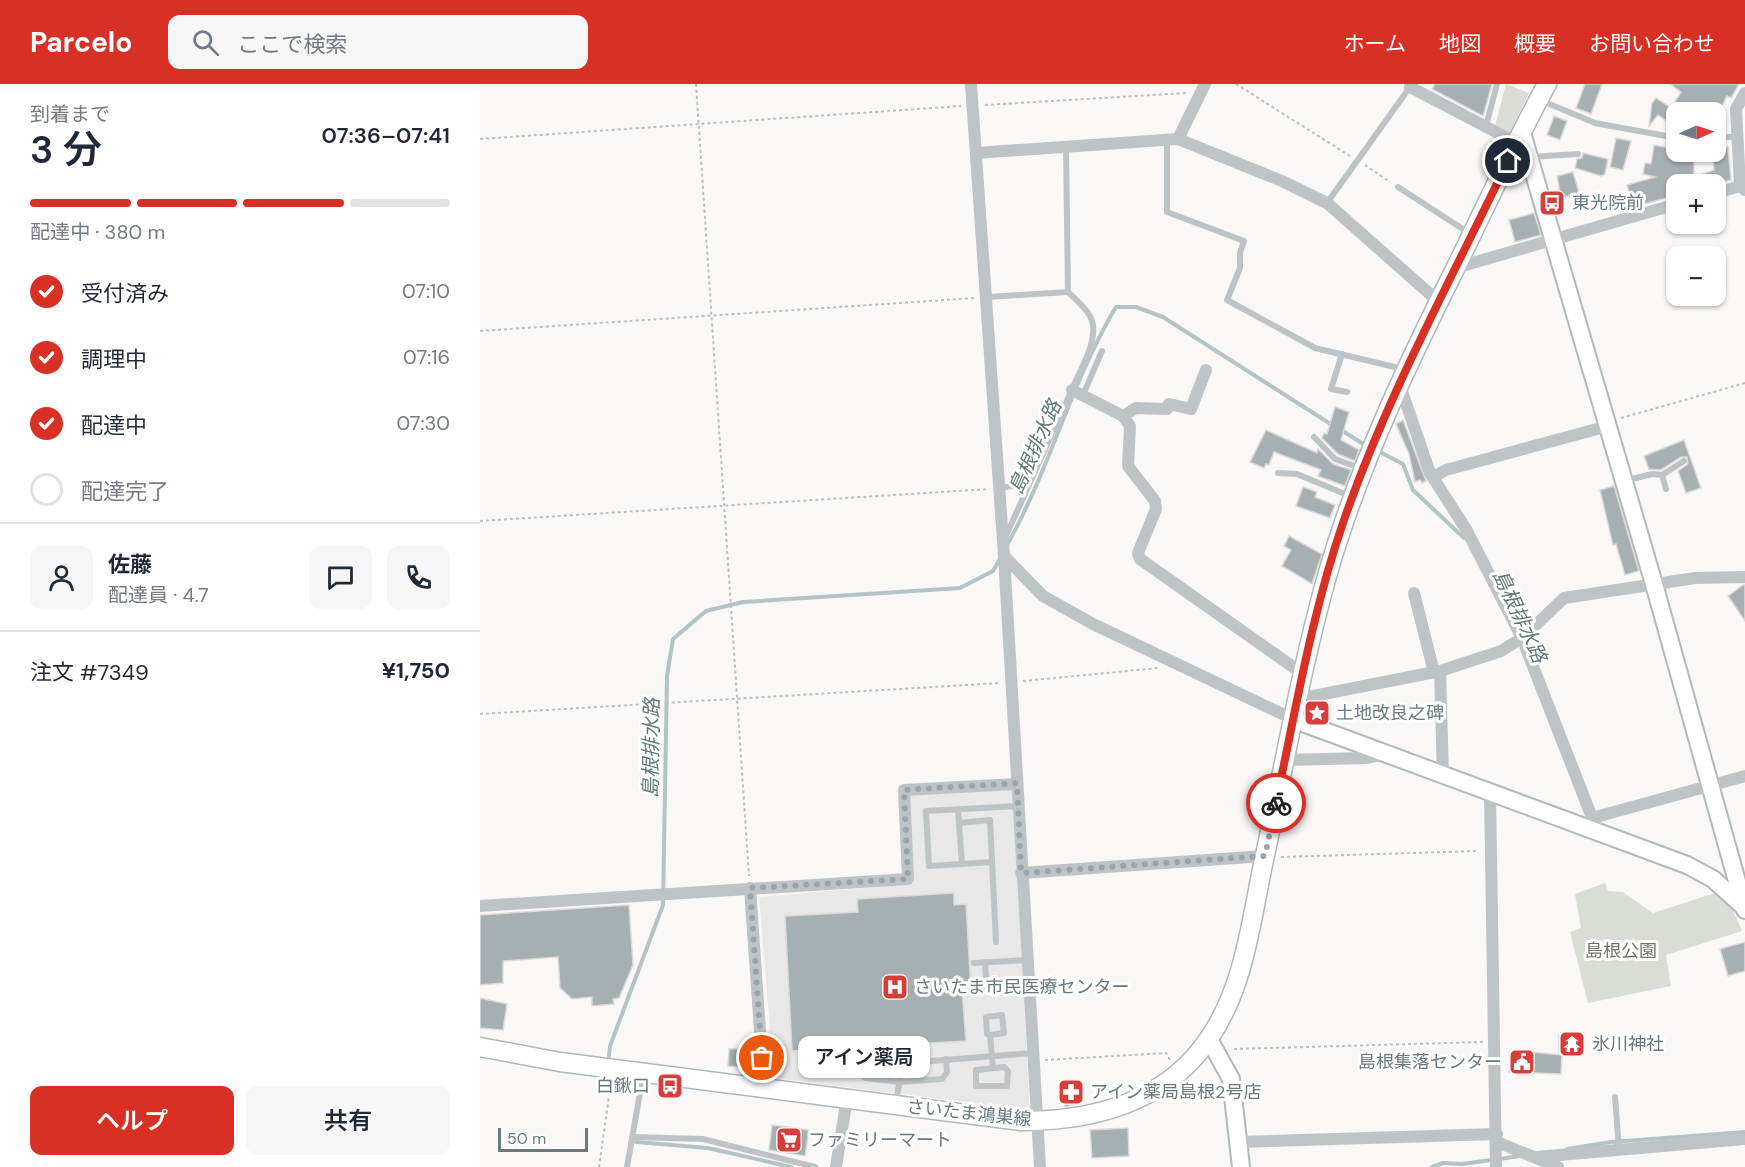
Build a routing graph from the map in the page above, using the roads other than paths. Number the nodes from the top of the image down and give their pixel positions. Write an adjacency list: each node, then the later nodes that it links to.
1 (971, 84): 14 (street)
2 (1497, 84): 7 (lane)
3 (1411, 85): 7 (street); 20 (lane)
4 (1203, 88): 12 (street)
5 (1543, 92): 8 (lane); 11 (main road, さいたま鴻巣線)
6 (1745, 93): 10 (street)
7 (1486, 126): 11 (street)
8 (1666, 136)
9 (1726, 137): 10 (lane)
10 (1737, 137): 18 (street)
11 (1519, 138): 16 (street); 22 (main road, さいたま鴻巣線)
12 (1172, 140): 13 (street); 20 (street); 29 (lane)
13 (1066, 148): 14 (street); 25 (lane)
14 (976, 153): 26 (street)
15 (1578, 154): 16 (lane)
16 (1529, 157): 23 (street)
17 (1398, 187): 22 (lane)
18 (1742, 188): 19 (street)
19 (1726, 191)
20 (1327, 203): 27 (street)
21 (1666, 207): 23 (street)
22 (1472, 235): 24 (main road, さいたま鴻巣線)
23 (1554, 239): 24 (street); 35 (street)
24 (1455, 268): 27 (main road, さいたま鴻巣線)
25 (1068, 292): 26 (lane); 32 (lane)
26 (987, 297): 44 (street)
27 (1439, 302): 31 (main road, さいたま鴻巣線)
28 (1102, 351): 32 (lane)
29 (1342, 354): 31 (lane); 33 (lane)
30 (1206, 370): 34 (street)
31 (1402, 376): 38 (main road, さいたま鴻巣線); 41 (street)
32 (1077, 392): 34 (street); 43 (lane)
33 (1347, 392)
34 (1123, 416): 53 (street)
35 (1608, 426): 41 (street); 42 (street)
36 (1314, 437): 38 (lane)
37 (1684, 461): 40 (lane)
38 (1363, 469): 46 (main road, さいたま鴻巣線)
39 (1278, 473): 46 (lane)
40 (1662, 475): 42 (lane); 45 (lane)
41 (1432, 477): 51 (street)
42 (1624, 481): 49 (street)
43 (1029, 484): 44 (lane); 47 (lane)
44 (998, 488): 47 (street)
45 (1666, 489)
46 (1352, 498): 53 (main road, さいたま鴻巣線)
47 (1003, 550): 55 (street); 60 (street)
48 (1745, 577): 49 (street)
49 (1654, 584): 51 (street); 61 (street)
50 (1414, 593): 52 (street)
51 (1518, 641): 52 (street); 66 (street)
52 (1437, 671): 54 (street); 58 (street)
53 (1303, 674): 54 (main road, さいたま鴻巣線)
54 (1298, 699): 55 (main road, さいたま鴻巣線)
55 (1295, 720): 56 (street); 57 (main road, さいたま鴻巣線)
56 (1386, 754): 57 (street); 58 (street)
57 (1285, 760): 67 (main road, さいたま鴻巣線)
58 (1443, 775): 62 (street)
59 (1745, 776): 61 (street)
60 (1017, 783): 63 (street); 71 (street)
61 (1710, 785): 66 (street); 73 (street)
62 (1490, 793): 66 (street); 95 (street)
63 (1018, 806): 64 (lane); 70 (street)
64 (958, 809): 65 (lane); 69 (lane)
65 (959, 823): 68 (lane); 69 (lane)
66 (1595, 825): 73 (street)
67 (1265, 856): 70 (street); 80 (main road, さいたま鴻巣線)
68 (992, 862): 69 (lane); 74 (lane)
69 (962, 864)
70 (1021, 873): 75 (street)
71 (750, 888): 72 (street); 89 (street)
72 (480, 906)
73 (1745, 909)
74 (996, 942)
75 (1027, 960): 76 (lane); 83 (street)
76 (986, 962): 77 (lane); 78 (lane)
77 (974, 963)
78 (987, 991)
79 (990, 1035): 82 (lane)
80 (1209, 1040): 93 (main road, さいたま鴻巣線); 97 (street)
81 (480, 1047): 87 (main road, さいたま鴻巣線)
82 (992, 1056): 83 (lane); 84 (lane); 86 (lane)
83 (1033, 1057): 93 (street)
84 (946, 1059): 85 (lane); 88 (lane)
85 (905, 1064): 88 (lane); 88 (lane)
86 (993, 1068): 86 (lane)
87 (643, 1073): 89 (main road, さいたま鴻巣線); 94 (lane)
88 (900, 1082): 92 (lane)
89 (764, 1088): 91 (main road, さいたま鴻巣線)
90 (1616, 1097): 98 (lane)
91 (847, 1098): 92 (main road, さいたま鴻巣線); 103 (street)
92 (896, 1105): 93 (main road, さいたま鴻巣線)
93 (1037, 1121): 104 (street)
94 (633, 1137): 100 (lane); 101 (lane)
95 (1497, 1138): 97 (street); 99 (street); 106 (street)
96 (1745, 1139): 98 (street)
97 (1239, 1142): 105 (street)
98 (1620, 1150): 99 (street)
99 (1536, 1157): 107 (street)
100 (789, 1164): 102 (lane)
101 (627, 1167)
102 (815, 1167)
103 (836, 1167)
104 (1040, 1167)
105 (1241, 1167)
106 (1496, 1167)
107 (1558, 1167)

